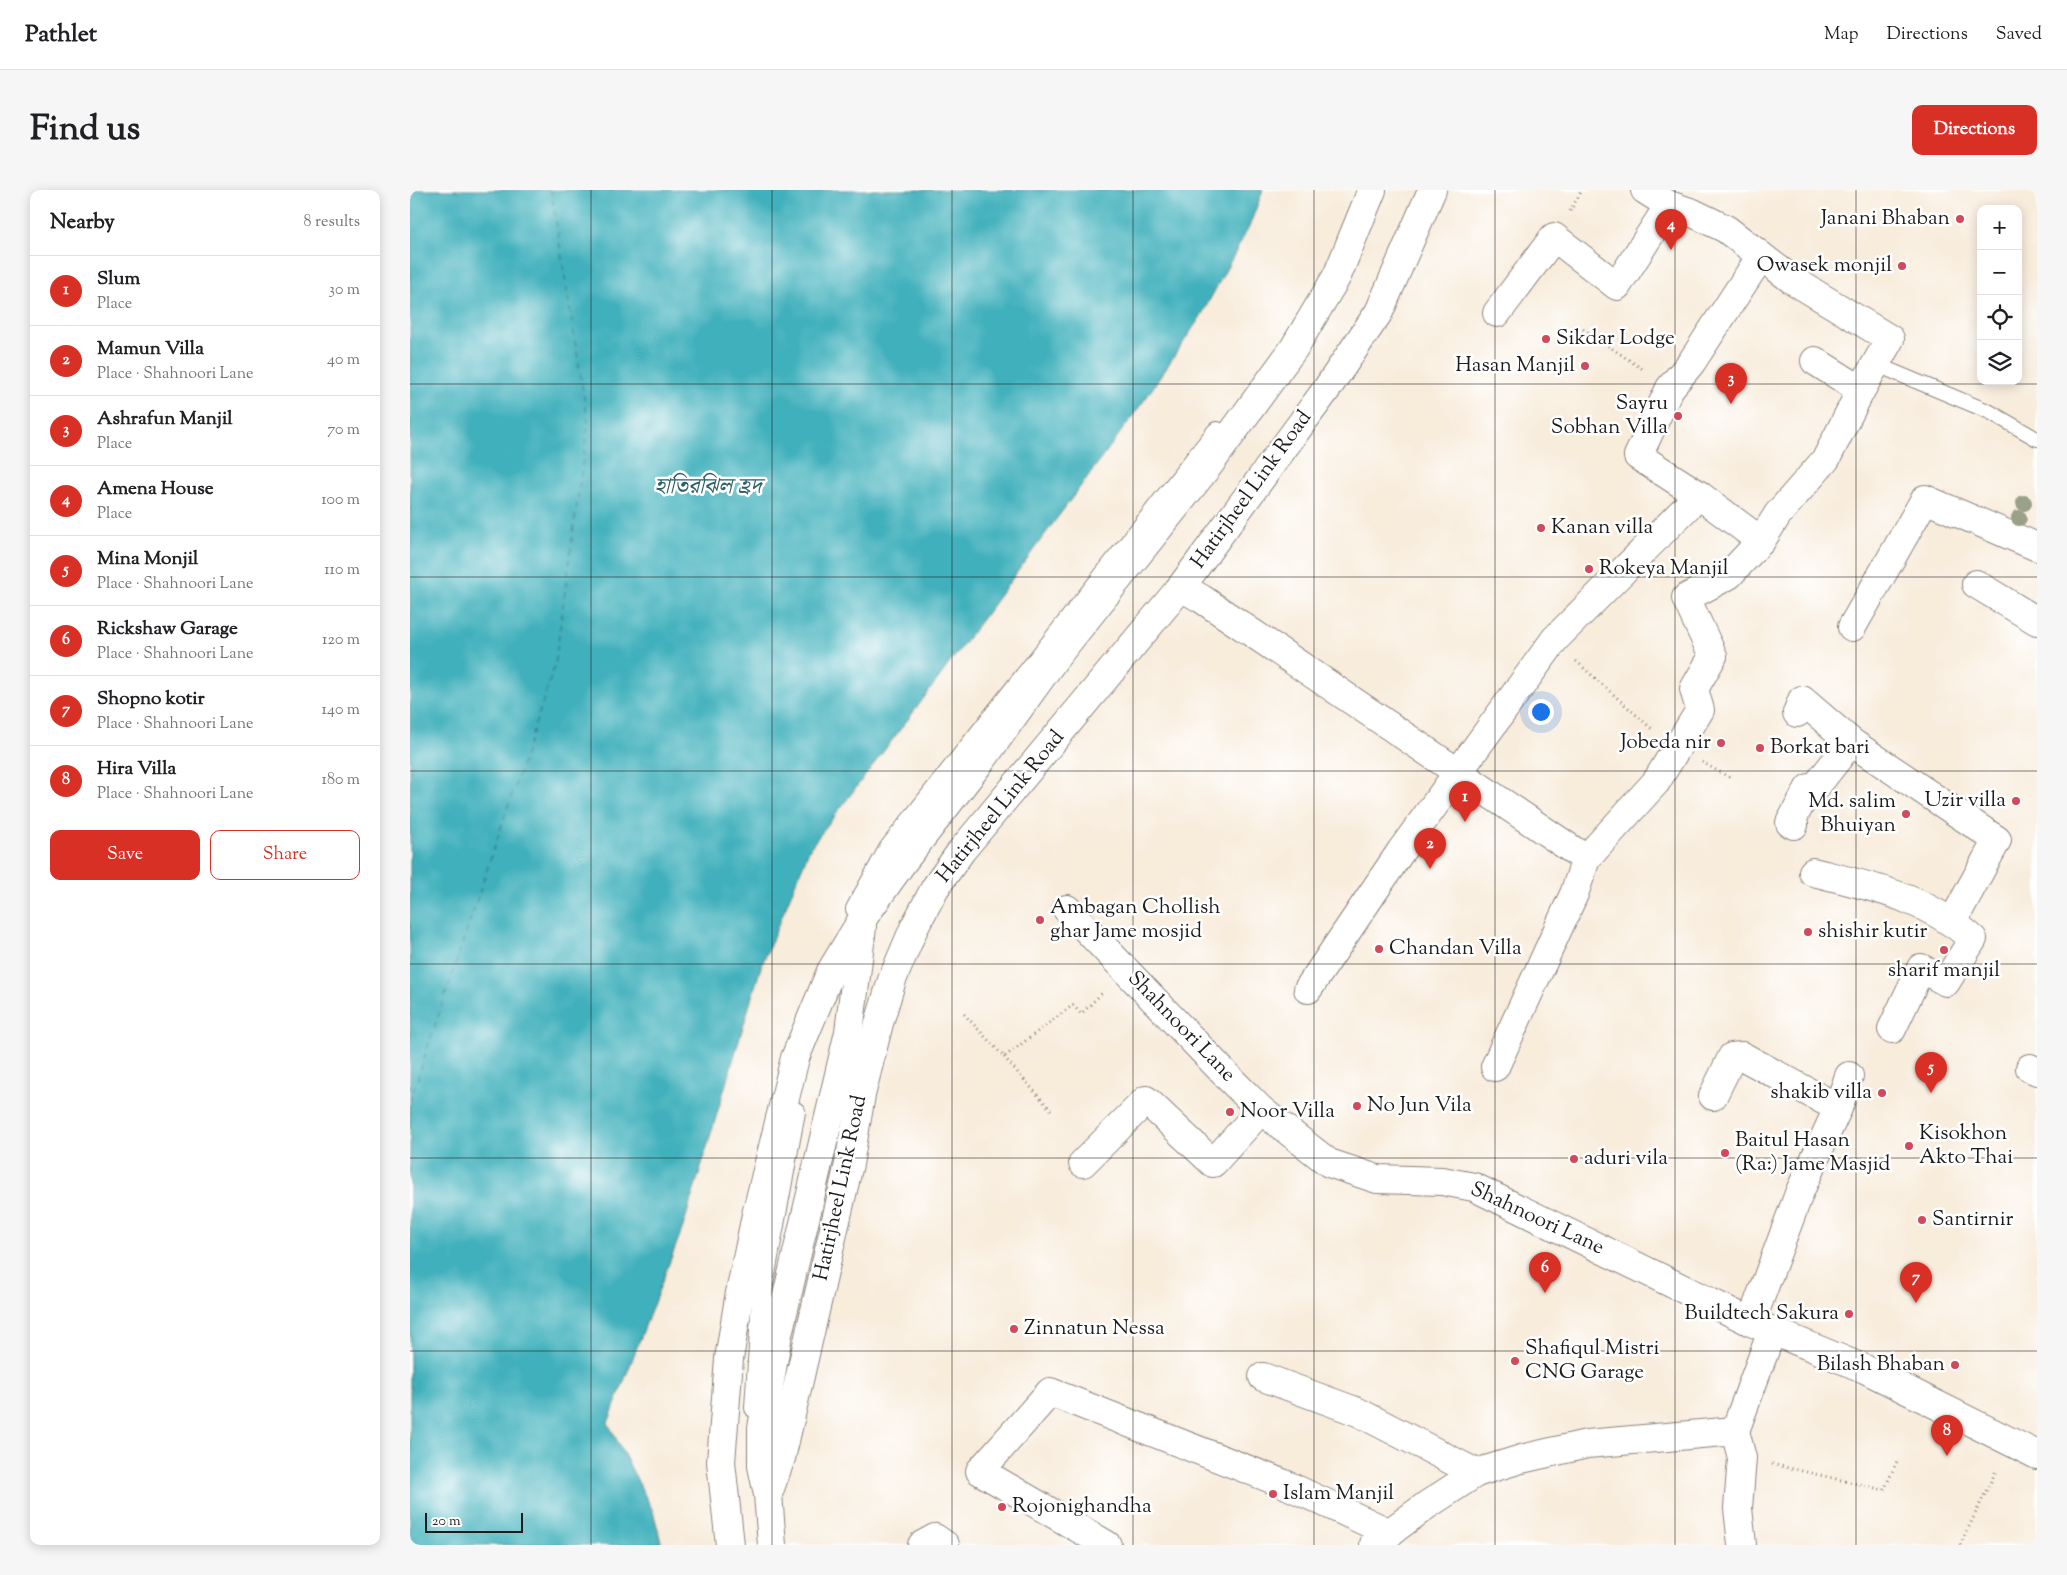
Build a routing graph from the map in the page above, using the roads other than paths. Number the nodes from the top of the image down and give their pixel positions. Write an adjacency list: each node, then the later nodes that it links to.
1 (1372, 190): 26 (street)
2 (1377, 190): 44 (street)
3 (1432, 190): 16 (street, Hatirjheel Link Road)
4 (1645, 190): 5 (street)
5 (1669, 204): 6 (street); 7 (street)
6 (1761, 256): 9 (street); 12 (street)
7 (1497, 314)
8 (1815, 361): 10 (street)
9 (1875, 364): 10 (street); 11 (lane)
10 (1861, 390): 13 (street)
11 (2037, 439)
12 (1699, 495): 13 (street); 21 (street)
13 (1760, 541): 23 (street)
14 (2037, 547): 18 (street)
15 (1976, 584): 17 (street)
16 (1181, 587): 21 (street); 41 (street, Hatirjheel Link Road)
17 (2037, 621)
18 (1852, 628)
19 (1797, 713): 20 (street)
20 (1851, 742): 22 (street); 27 (street)
21 (1458, 771): 23 (street); 28 (street)
22 (1794, 825)
23 (1586, 859): 30 (street)
24 (1813, 872): 27 (street)
25 (1067, 909): 34 (street, Shahnoori Lane)
26 (863, 918): 41 (street); 43 (street)
27 (1953, 921): 29 (street)
28 (1308, 989)
29 (1892, 1029)
30 (1496, 1067)
31 (1849, 1076): 33 (street)
32 (1713, 1096): 33 (street)
33 (1838, 1108): 36 (street)
34 (1262, 1110): 35 (street); 36 (street, Shahnoori Lane)
35 (1083, 1163)
36 (1762, 1326): 38 (street); 39 (street, Shahnoori Lane)
37 (1262, 1377): 40 (street)
38 (1735, 1431): 40 (street); 48 (street)
39 (2037, 1456)
40 (1476, 1473): 42 (street)
41 (768, 1494): 44 (street, Hatirjheel Link Road)
42 (1381, 1539): 47 (street)
43 (730, 1545)
44 (771, 1545)
45 (922, 1545): 46 (street)
46 (944, 1545)
47 (1107, 1545)
48 (1742, 1545)

